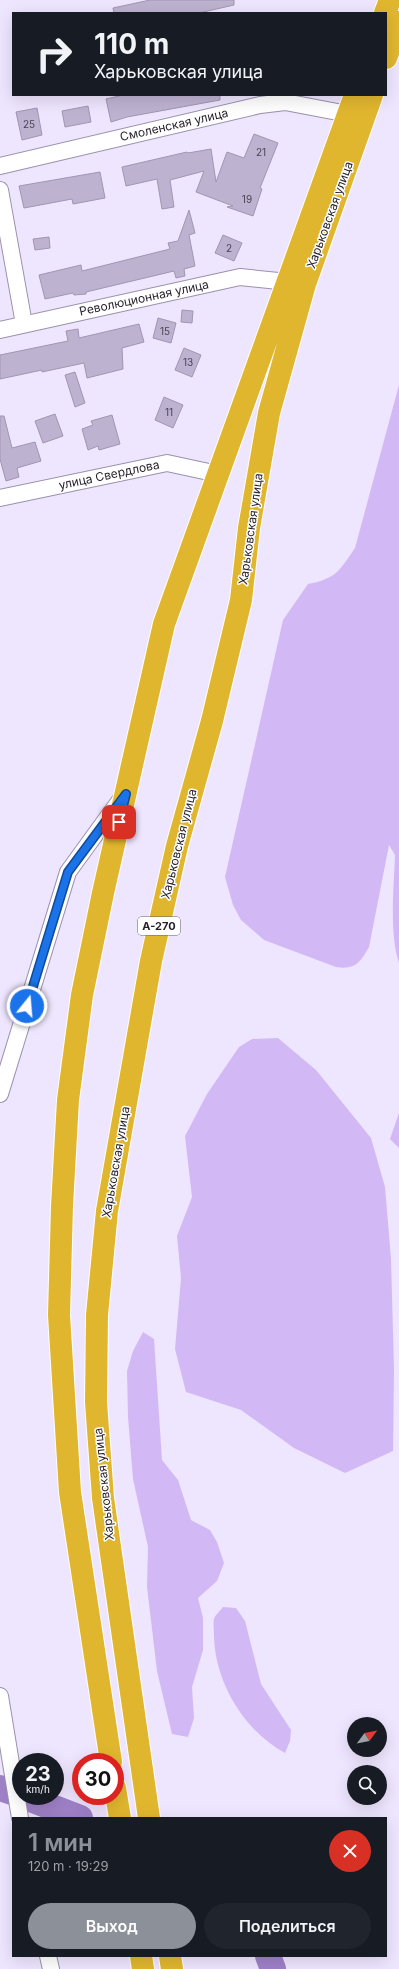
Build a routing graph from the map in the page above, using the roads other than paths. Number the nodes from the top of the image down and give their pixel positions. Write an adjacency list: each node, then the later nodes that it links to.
1 (390, 0): 2 (highway)
2 (385, 12)
3 (399, 22): 4 (highway)
4 (387, 55)
5 (372, 96): 21 (highway, Харьковская улица / А-270)
6 (352, 104): 7 (street, Смоленская улица); 9 (highway, Харьковская улица)
7 (0, 166)
8 (0, 190): 10 (street)
9 (288, 282): 10 (street, Революционная улица); 12 (highway, Харьковская улица)
10 (24, 324): 11 (street, Революционная улица)
11 (0, 330)
12 (218, 474): 13 (street, улица Свердлова); 14 (highway, Харьковская улица)
13 (0, 498)
14 (126, 794): 15 (street); 17 (highway, Харьковская улица)
15 (0, 1094)
16 (0, 1696): 19 (street)
17 (110, 1753)
18 (118, 1805): 20 (highway)
19 (20, 1817)
20 (120, 1817)
21 (149, 1817)
22 (48, 1957): 25 (street)
23 (141, 1957): 26 (highway)
24 (170, 1957): 27 (highway)
25 (51, 1969)
26 (143, 1969)
27 (172, 1969)

